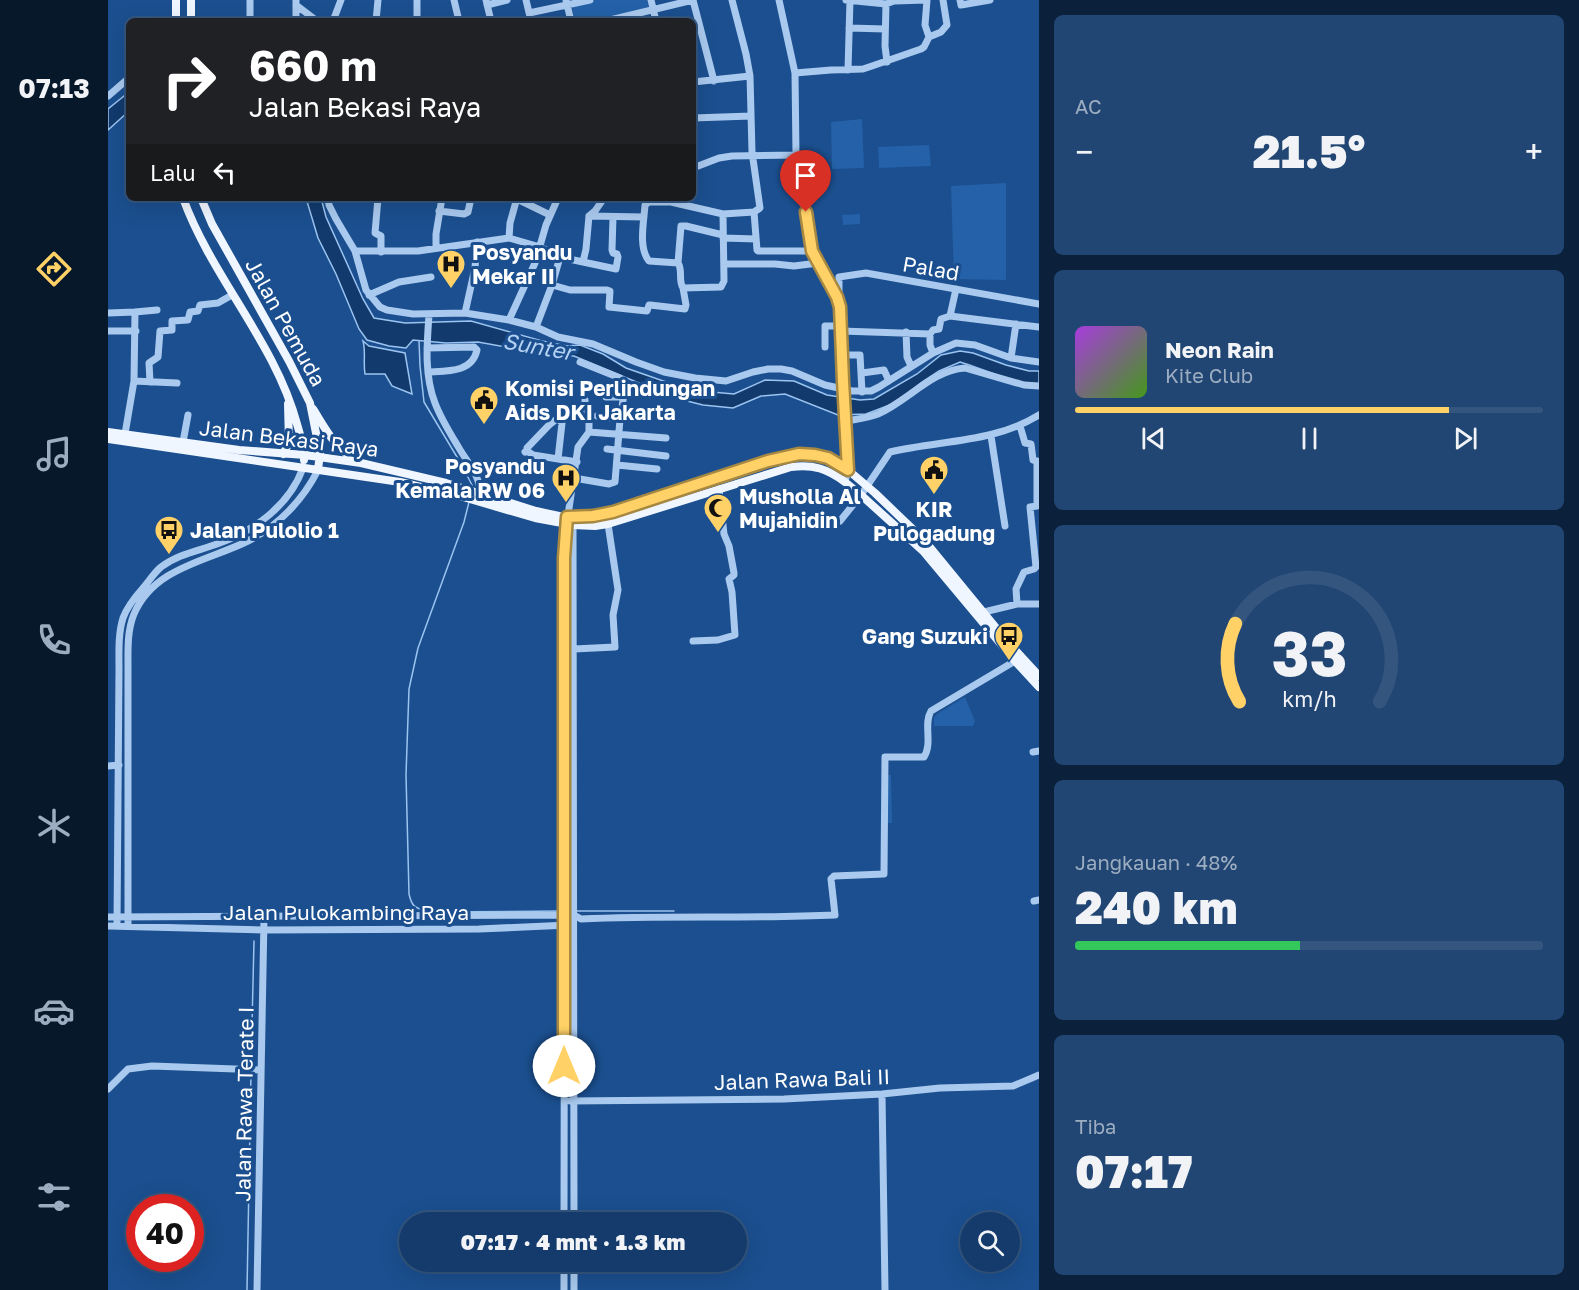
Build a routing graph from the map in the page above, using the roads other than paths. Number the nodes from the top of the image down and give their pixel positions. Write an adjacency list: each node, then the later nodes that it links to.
1 (176, 0): 25 (main road)
2 (191, 0): 26 (main road)
3 (250, 0): 27 (street)
4 (341, 0): 30 (street)
5 (378, 0): 31 (street)
6 (417, 0): 32 (street)
7 (454, 0): 33 (street)
8 (507, 0): 19 (street)
9 (526, 0): 24 (street)
10 (590, 0): 20 (street)
11 (651, 0): 23 (street)
12 (693, 0): 23 (street); 46 (street)
13 (732, 0): 44 (street)
14 (779, 0): 43 (street)
15 (848, 0): 22 (street); 38 (street)
16 (945, 0): 40 (street)
17 (990, 0): 21 (street)
18 (296, 2): 28 (street); 29 (street)
19 (487, 2): 34 (street)
20 (566, 3): 24 (street); 35 (street)
21 (960, 3)
22 (886, 4): 39 (street); 40 (street)
23 (653, 10): 36 (street); 37 (street)
24 (530, 17)
25 (176, 18)
26 (191, 18)
27 (250, 18)
28 (296, 18)
29 (314, 18)
30 (334, 18)
31 (376, 18)
32 (418, 18)
33 (458, 18)
34 (490, 18)
35 (570, 18)
36 (623, 18)
37 (655, 18)
38 (849, 28): 39 (street); 42 (street)
39 (885, 29): 41 (street)
40 (929, 37): 41 (street)
41 (887, 62): 42 (street)
42 (848, 70): 43 (street)
43 (795, 73): 52 (street)
44 (750, 76): 46 (street); 49 (street)
45 (126, 81): 48 (street)
46 (714, 81): 47 (street)
47 (696, 82)
48 (108, 96)
49 (751, 116): 50 (street); 51 (street)
50 (696, 118)
51 (752, 155): 52 (street); 53 (street); 67 (street)
52 (796, 155): 80 (street)
53 (696, 167)
54 (184, 201): 91 (main road, Jalan Pemuda)
55 (202, 201): 131 (main road, Jalan Pemuda)
56 (328, 201): 79 (street)
57 (378, 201): 81 (street)
58 (441, 201): 66 (street)
59 (470, 201): 66 (street)
60 (516, 201): 74 (street)
61 (523, 201): 69 (street)
62 (557, 201): 69 (street)
63 (602, 201): 70 (street)
64 (660, 201): 72 (street)
65 (675, 201): 68 (street)
66 (439, 211): 78 (street)
67 (754, 212): 68 (street); 75 (street)
68 (723, 214): 73 (street)
69 (550, 215): 77 (street)
70 (589, 216): 71 (street); 83 (street)
71 (613, 217): 72 (street); 83 (street)
72 (644, 217): 84 (street)
73 (723, 237): 75 (street); 84 (street); 86 (street)
74 (509, 238): 76 (street); 77 (street)
75 (756, 239): 80 (street)
76 (477, 242): 78 (street); 98 (street)
77 (540, 247): 82 (street); 101 (street)
78 (436, 248): 81 (street)
79 (355, 251): 81 (street); 92 (street)
80 (812, 251): 85 (street)
81 (381, 252)
82 (560, 258): 83 (street); 88 (street)
83 (583, 262)
84 (678, 262): 89 (street)
85 (818, 263): 86 (street); 93 (street)
86 (724, 264): 89 (street)
87 (431, 277): 92 (street)
88 (552, 285): 89 (street); 103 (street)
89 (683, 288)
90 (956, 289): 93 (street, Palad); 94 (street, Palad); 100 (street)
91 (232, 295): 122 (street); 126 (main road, Jalan Pemuda)
92 (369, 295): 99 (street)
93 (837, 297): 105 (street)
94 (1039, 304)
95 (157, 310): 96 (street)
96 (135, 312): 97 (street); 107 (street)
97 (108, 313)
98 (465, 313): 99 (street); 101 (street)
99 (429, 316): 110 (street)
100 (950, 316): 102 (street); 109 (street)
101 (509, 320): 103 (street)
102 (1016, 324): 104 (street); 114 (street)
103 (536, 327): 125 (street)
104 (1039, 327)
105 (841, 328): 108 (street); 111 (street); 113 (street)
106 (108, 331): 107 (street)
107 (136, 331): 120 (street)
108 (906, 332): 109 (street); 117 (street)
109 (930, 334): 112 (street)
110 (427, 346): 118 (street); 118 (street)
111 (825, 347)
112 (933, 353): 114 (street); 117 (street)
113 (842, 355): 119 (street); 125 (street)
114 (1011, 358): 116 (street)
115 (580, 362): 129 (street)
116 (1039, 362)
117 (911, 366): 121 (street)
118 (428, 372): 167 (street)
119 (862, 372): 121 (street); 127 (street)
120 (134, 381): 122 (street); 140 (street)
121 (890, 381): 127 (street)
122 (150, 382): 123 (street)
123 (177, 383)
124 (1039, 386): 135 (street)
125 (844, 391): 127 (street); 135 (street)
126 (287, 392): 149 (main road); 150 (main road, Jalan Pemuda)
127 (862, 392)
128 (606, 398): 129 (street)
129 (623, 398): 136 (street)
130 (585, 400): 139 (street)
131 (310, 403): 152 (main road, Jalan Pemuda); 155 (main road)
132 (188, 415): 145 (street)
133 (1039, 415): 137 (street)
134 (597, 416): 136 (street)
135 (846, 418): 160 (street)
136 (620, 419): 141 (street)
137 (1020, 426): 142 (street); 176 (street)
138 (108, 432): 140 (main road, Jalan Bekasi Raya)
139 (589, 432): 141 (street); 154 (street)
140 (125, 434): 145 (main road, Jalan Bekasi Raya)
141 (619, 435): 143 (street); 148 (street)
142 (991, 435): 163 (street); 173 (street)
143 (666, 438)
144 (108, 439): 147 (main road, Jalan Bekasi Raya)
145 (183, 442): 147 (main road, Jalan Bekasi Raya)
146 (607, 449): 148 (street)
147 (212, 450): 149 (main road, Jalan Bekasi Raya); 157 (main road, Jalan Bekasi Raya)
148 (617, 450): 151 (street); 156 (street)
149 (283, 454): 150 (main road, Jalan Bekasi Raya)
150 (305, 455): 152 (main road, Jalan Bekasi Raya); 157 (main road, Jalan Pemuda)
151 (666, 456)
152 (321, 457): 155 (main road, Jalan Bekasi Raya); 159 (main road, Jalan Pemuda)
153 (558, 459): 153 (street); 154 (street)
154 (577, 462): 161 (street)
155 (361, 463): 165 (main road, Jalan Bekasi Raya)
156 (617, 465): 158 (street); 161 (street)
157 (303, 468): 159 (main road, Jalan Bekasi Raya); 168 (street)
158 (657, 469)
159 (318, 470): 165 (main road, Jalan Bekasi Raya); 169 (street)
160 (848, 470): 162 (street); 163 (main road, Jalan Bekasi Raya); 170 (main road, Jalan Bekasi Raya)
161 (574, 478): 170 (street)
162 (845, 482): 164 (main road, Jalan Bekasi Raya); 166 (main road, Jalan Bekasi Raya)
163 (867, 486): 166 (street); 178 (main road, Jalan Bekasi Raya)
164 (719, 489): 172 (main road, Jalan Bekasi Raya); 179 (street)
165 (463, 493): 167 (main road, Jalan Bekasi Raya)
166 (861, 495): 171 (street); 181 (main road, Jalan Bekasi Raya)
167 (478, 496): 170 (main road, Jalan Bekasi Raya)
168 (284, 501): 169 (street); 174 (street)
169 (293, 507): 175 (street)
170 (569, 519): 172 (main road, Jalan Bekasi Raya); 180 (street); 190 (street)
171 (840, 521)
172 (608, 524): 180 (street)
173 (1005, 526)
174 (215, 545): 175 (street); 182 (street)
175 (219, 553): 183 (street)
176 (1017, 604): 177 (street); 178 (street)
177 (1039, 604)
178 (984, 612): 184 (main road, Jalan Bekasi Raya)
179 (693, 641)
180 (574, 649): 191 (street)
181 (1015, 661): 185 (main road, Jalan Bekasi Raya); 196 (street)
182 (119, 669): 183 (street); 186 (street)
183 (128, 669): 187 (street)
184 (1039, 676)
185 (1039, 687)
186 (119, 695): 187 (street); 188 (street)
187 (128, 695): 193 (street)
188 (119, 765): 189 (street); 194 (street)
189 (108, 766)
190 (565, 912): 191 (street, Jalan Pulokambing Raya); 195 (street, Jalan Pulokambing Raya); 197 (street)
191 (574, 912): 196 (street); 198 (street)
192 (108, 917): 194 (street, Jalan Pulokambing Raya)
193 (128, 917): 194 (street, Jalan Pulokambing Raya); 195 (street, Jalan Pulokambing Raya); 201 (street)
194 (117, 918): 200 (street)
195 (264, 918): 202 (street, Jalan Rawa Terate I)
196 (581, 919): 198 (street)
197 (565, 925): 198 (street, Jalan Pulokambing Raya); 202 (street, Jalan Pulokambing Raya); 207 (street)
198 (573, 925): 208 (street)
199 (108, 926): 200 (street, Jalan Pulokambing Raya)
200 (117, 926): 201 (street, Jalan Pulokambing Raya)
201 (128, 926): 202 (street, Jalan Pulokambing Raya)
202 (264, 930): 203 (street, Jalan Rawa Terate I)
203 (258, 1070): 205 (street); 213 (street, Jalan Rawa Terate I)
204 (1039, 1075): 206 (street, Jalan Rawa Bali II)
205 (108, 1089)
206 (882, 1094): 208 (street, Jalan Rawa Bali II); 216 (street)
207 (564, 1101): 208 (street, Jalan Rawa Bali II); 209 (street)
208 (574, 1101): 210 (street)
209 (564, 1212)
210 (574, 1212)
211 (564, 1272): 214 (street)
212 (574, 1272): 215 (street)
213 (257, 1290)
214 (564, 1290)
215 (574, 1290)
216 (885, 1290)

